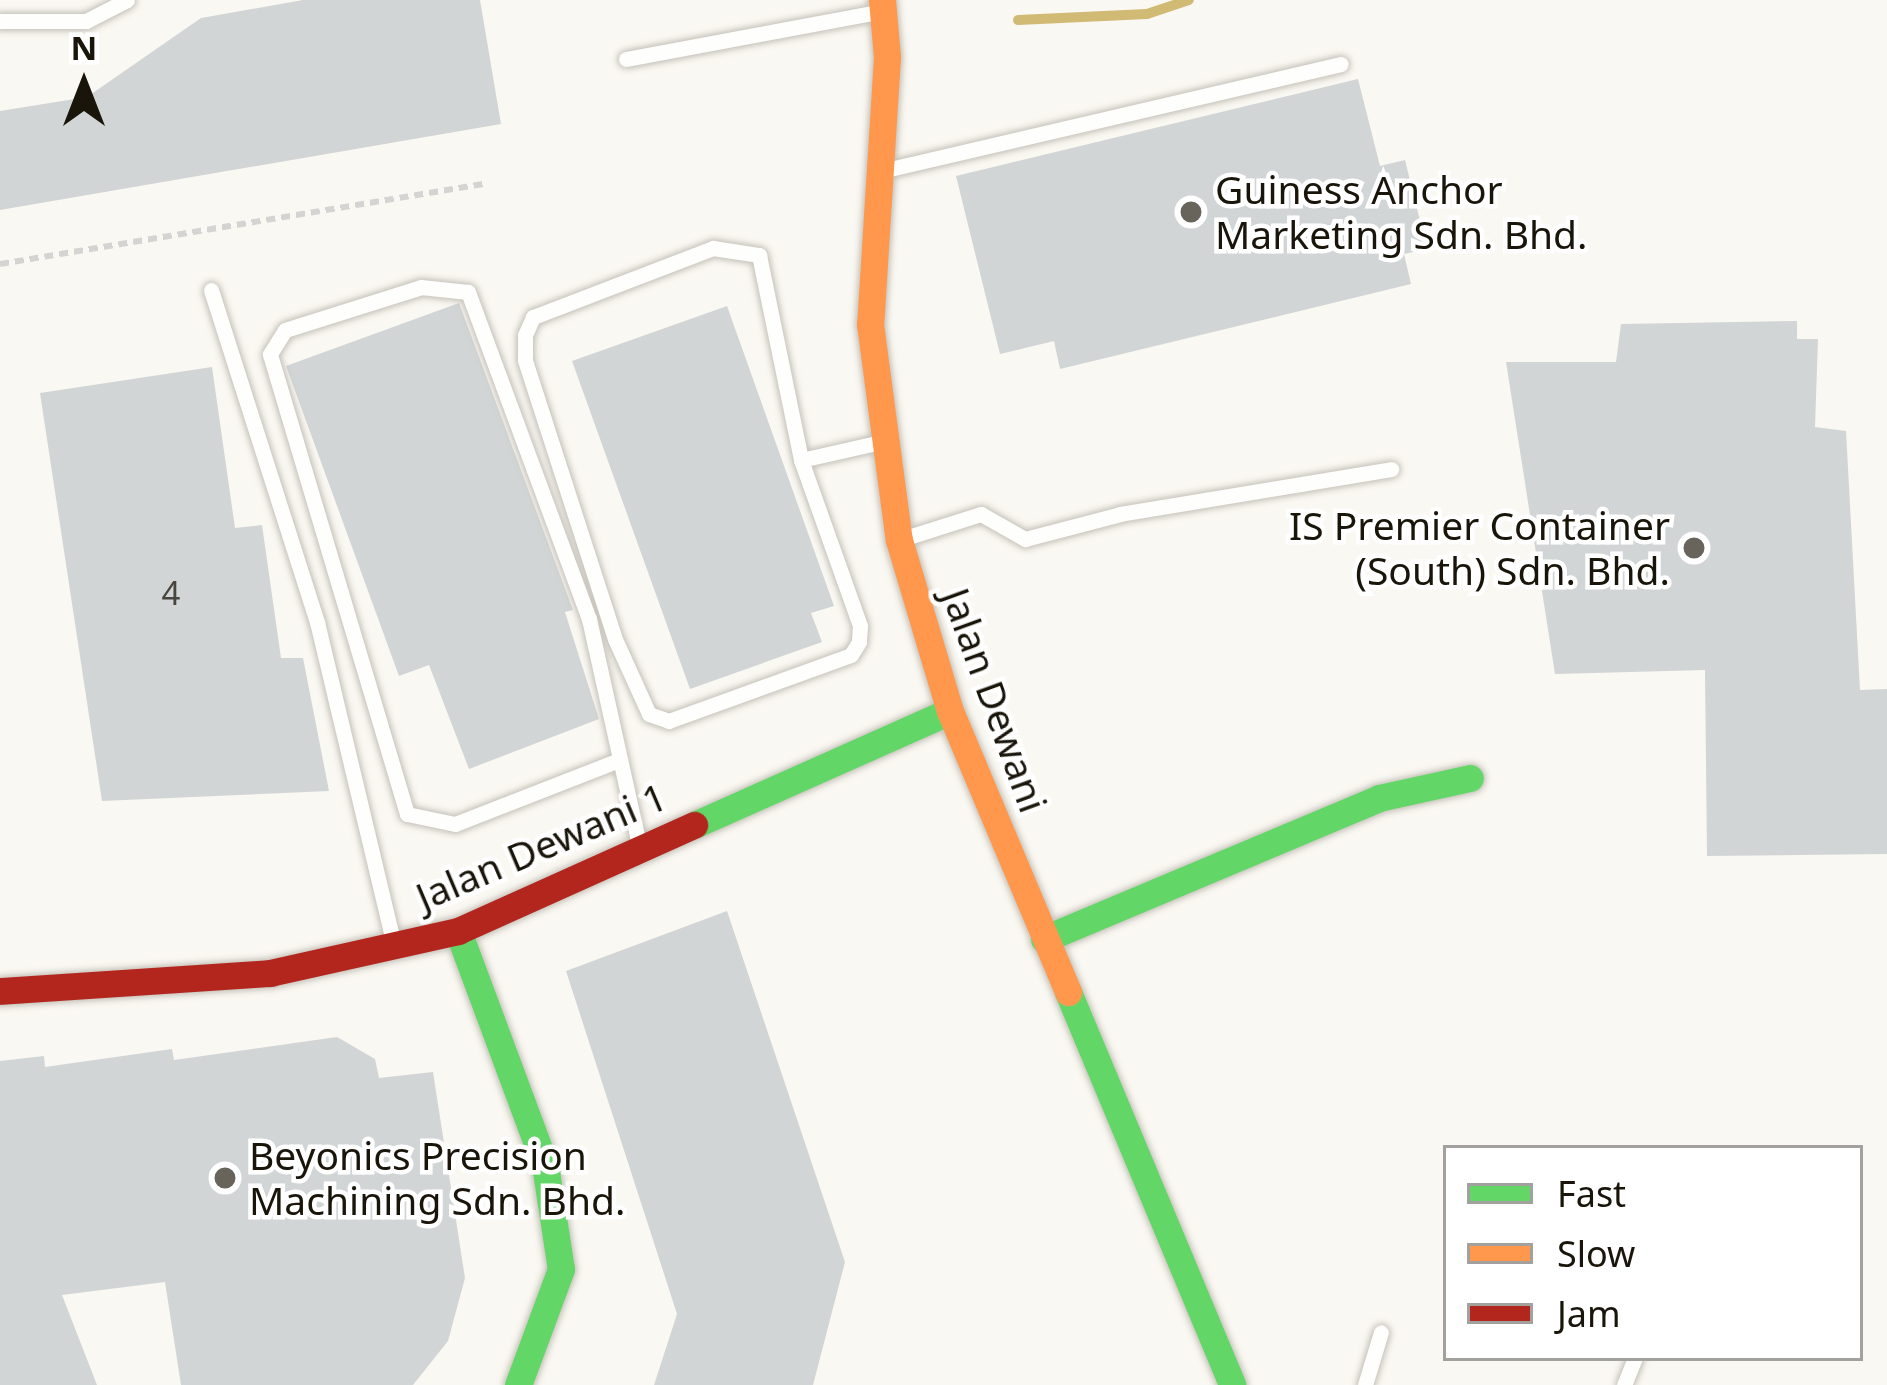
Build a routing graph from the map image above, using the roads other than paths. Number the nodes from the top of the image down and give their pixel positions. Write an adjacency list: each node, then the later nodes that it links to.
1 (127, 0): 3 (lane)
2 (882, 6): 4 (lane); 6 (street, Jalan Dewani)
3 (0, 21)
4 (626, 59)
5 (1341, 64): 6 (lane)
6 (878, 172): 8 (street, Jalan Dewani)
7 (211, 290): 18 (lane)
8 (880, 442): 9 (lane); 11 (street, Jalan Dewani)
9 (801, 460): 9 (lane)
10 (1390, 470): 11 (lane)
11 (899, 541): 12 (street, Jalan Dewani)
12 (950, 711): 15 (street, Jalan Dewani 1); 17 (street, Jalan Dewani)
13 (619, 760): 13 (lane); 15 (lane)
14 (1471, 778): 17 (street)
15 (640, 848): 16 (street, Jalan Dewani 1)
16 (458, 931): 18 (street, Jalan Dewani 1); 21 (street)
17 (1044, 939): 22 (street, Jalan Dewani)
18 (395, 946): 19 (street, Jalan Dewani 1)
19 (0, 992)
20 (1381, 1332): 23 (lane)
21 (518, 1385)
22 (1232, 1385)
23 (1365, 1385)

